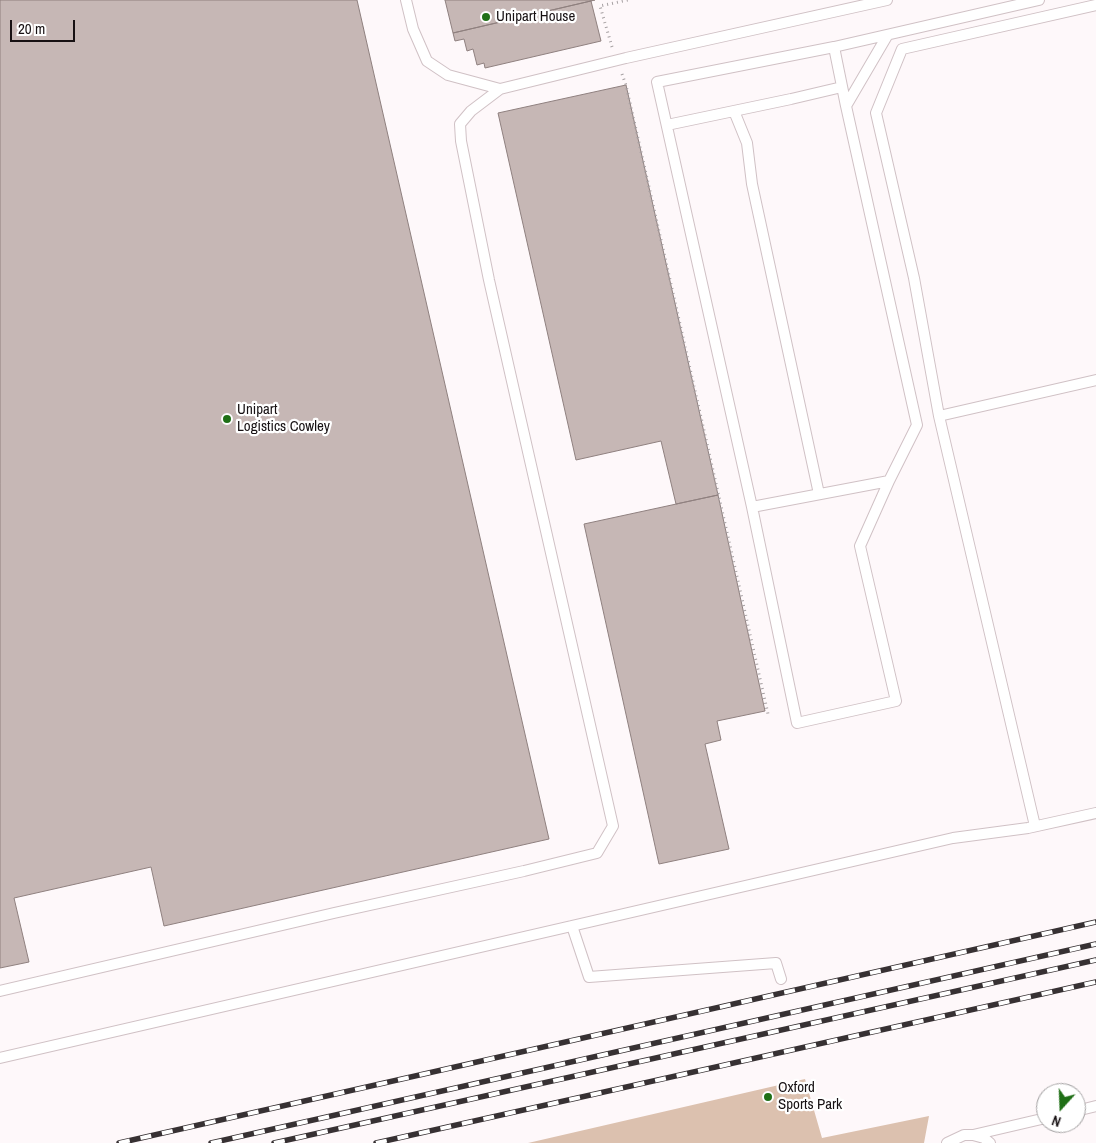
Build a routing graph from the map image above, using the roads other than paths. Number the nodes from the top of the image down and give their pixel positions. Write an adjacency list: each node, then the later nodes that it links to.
1 (406, 0): 8 (lane)
2 (887, 0): 8 (lane)
3 (1038, 0): 5 (lane)
4 (1096, 5): 13 (lane)
5 (887, 36): 6 (lane); 9 (lane)
6 (834, 47): 7 (lane); 11 (lane)
7 (842, 87): 9 (lane); 10 (lane)
8 (500, 89): 21 (lane)
9 (846, 106): 14 (lane)
10 (734, 111): 11 (lane); 15 (lane)
11 (667, 125): 16 (lane)
12 (1096, 380): 13 (lane)
13 (939, 416): 18 (lane)
14 (889, 481): 15 (lane); 16 (lane)
15 (819, 494): 16 (lane)
16 (752, 506)
17 (1096, 813): 18 (lane)
18 (1035, 826): 19 (lane)
19 (572, 926): 20 (lane); 22 (lane)
20 (781, 979)
21 (0, 991)
22 (0, 1058)
23 (1036, 1120): 24 (lane)
24 (972, 1135): 25 (lane); 26 (lane)
25 (947, 1143)
26 (990, 1143)

